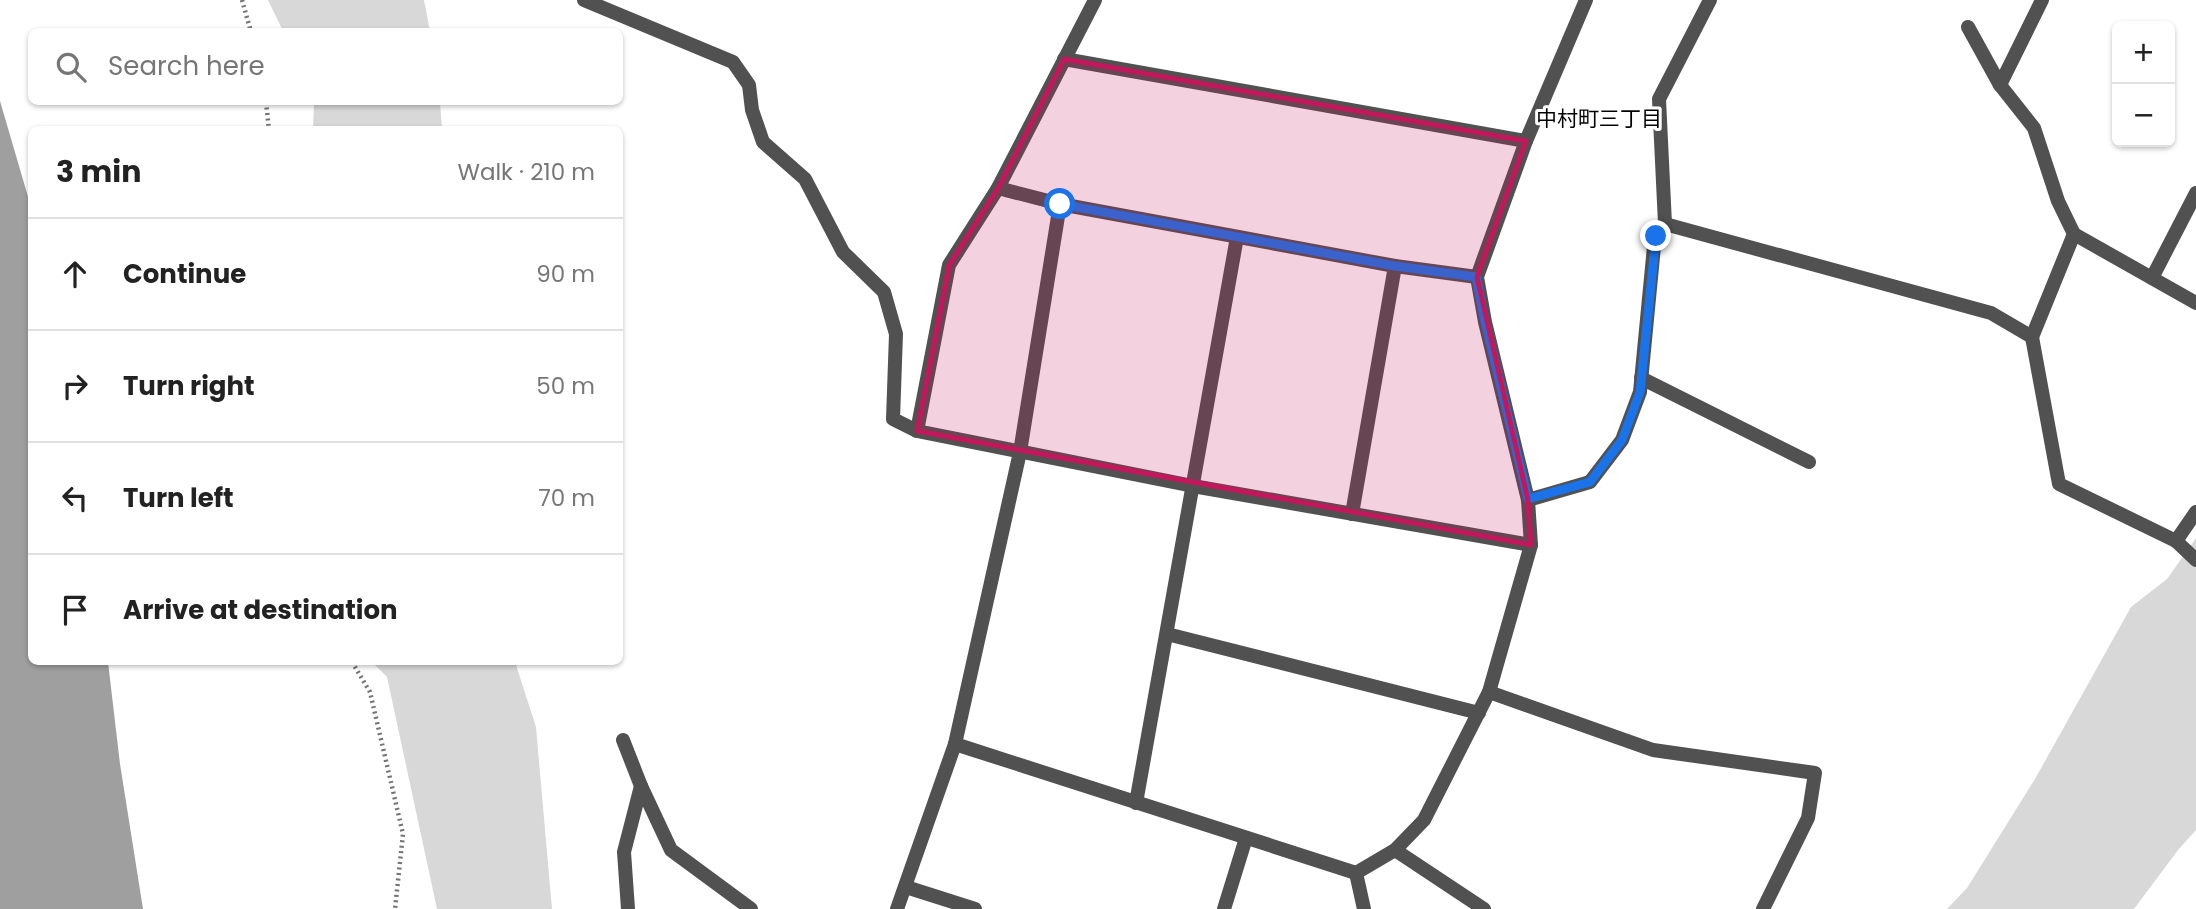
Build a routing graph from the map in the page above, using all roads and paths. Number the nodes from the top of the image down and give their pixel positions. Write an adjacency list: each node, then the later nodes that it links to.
1 (242, 0): 8 (path)
2 (584, 0): 26 (street)
3 (1095, 0): 9 (street)
4 (1586, 0): 13 (street)
5 (1710, 0): 17 (street)
6 (2042, 0): 10 (street)
7 (1969, 27): 10 (street)
8 (250, 28)
9 (1064, 59): 13 (street); 14 (street)
10 (2000, 85): 18 (street)
11 (266, 105): 12 (path)
12 (269, 126)
13 (1526, 141): 21 (street)
14 (998, 188): 16 (street); 26 (street)
15 (2196, 193): 22 (street)
16 (1060, 204): 19 (street); 27 (street)
17 (1665, 223): 24 (street); 25 (street)
18 (2074, 234): 22 (street); 24 (street)
19 (1237, 237): 20 (street); 29 (street)
20 (1395, 266): 21 (street); 32 (street)
21 (1476, 277): 30 (street)
22 (2152, 278): 23 (street)
23 (2196, 303)
24 (2032, 337): 33 (street)
25 (1642, 377): 28 (street); 30 (street)
26 (917, 431): 27 (street)
27 (1020, 452): 29 (street); 41 (street)
28 (1809, 462)
29 (1193, 486): 32 (street); 36 (street)
30 (1528, 499): 34 (street)
31 (2196, 512): 33 (street)
32 (1352, 514): 34 (street)
33 (2176, 541): 35 (street)
34 (1531, 544): 38 (street)
35 (2196, 559)
36 (1167, 634): 39 (street); 43 (street)
37 (354, 665): 48 (path)
38 (1489, 692): 39 (street); 56 (street)
39 (1479, 713): 45 (street)
40 (623, 740): 42 (street)
41 (955, 744): 43 (street); 47 (street)
42 (641, 786): 49 (street); 50 (street)
43 (1136, 803): 44 (street)
44 (1246, 838): 46 (street); 53 (street)
45 (1395, 850): 46 (street); 55 (street)
46 (1356, 873): 54 (street)
47 (906, 887): 51 (street); 52 (street)
48 (395, 909)
49 (628, 909)
50 (751, 909)
51 (897, 909)
52 (975, 909)
53 (1224, 909)
54 (1364, 909)
55 (1484, 909)
56 (1763, 909)

